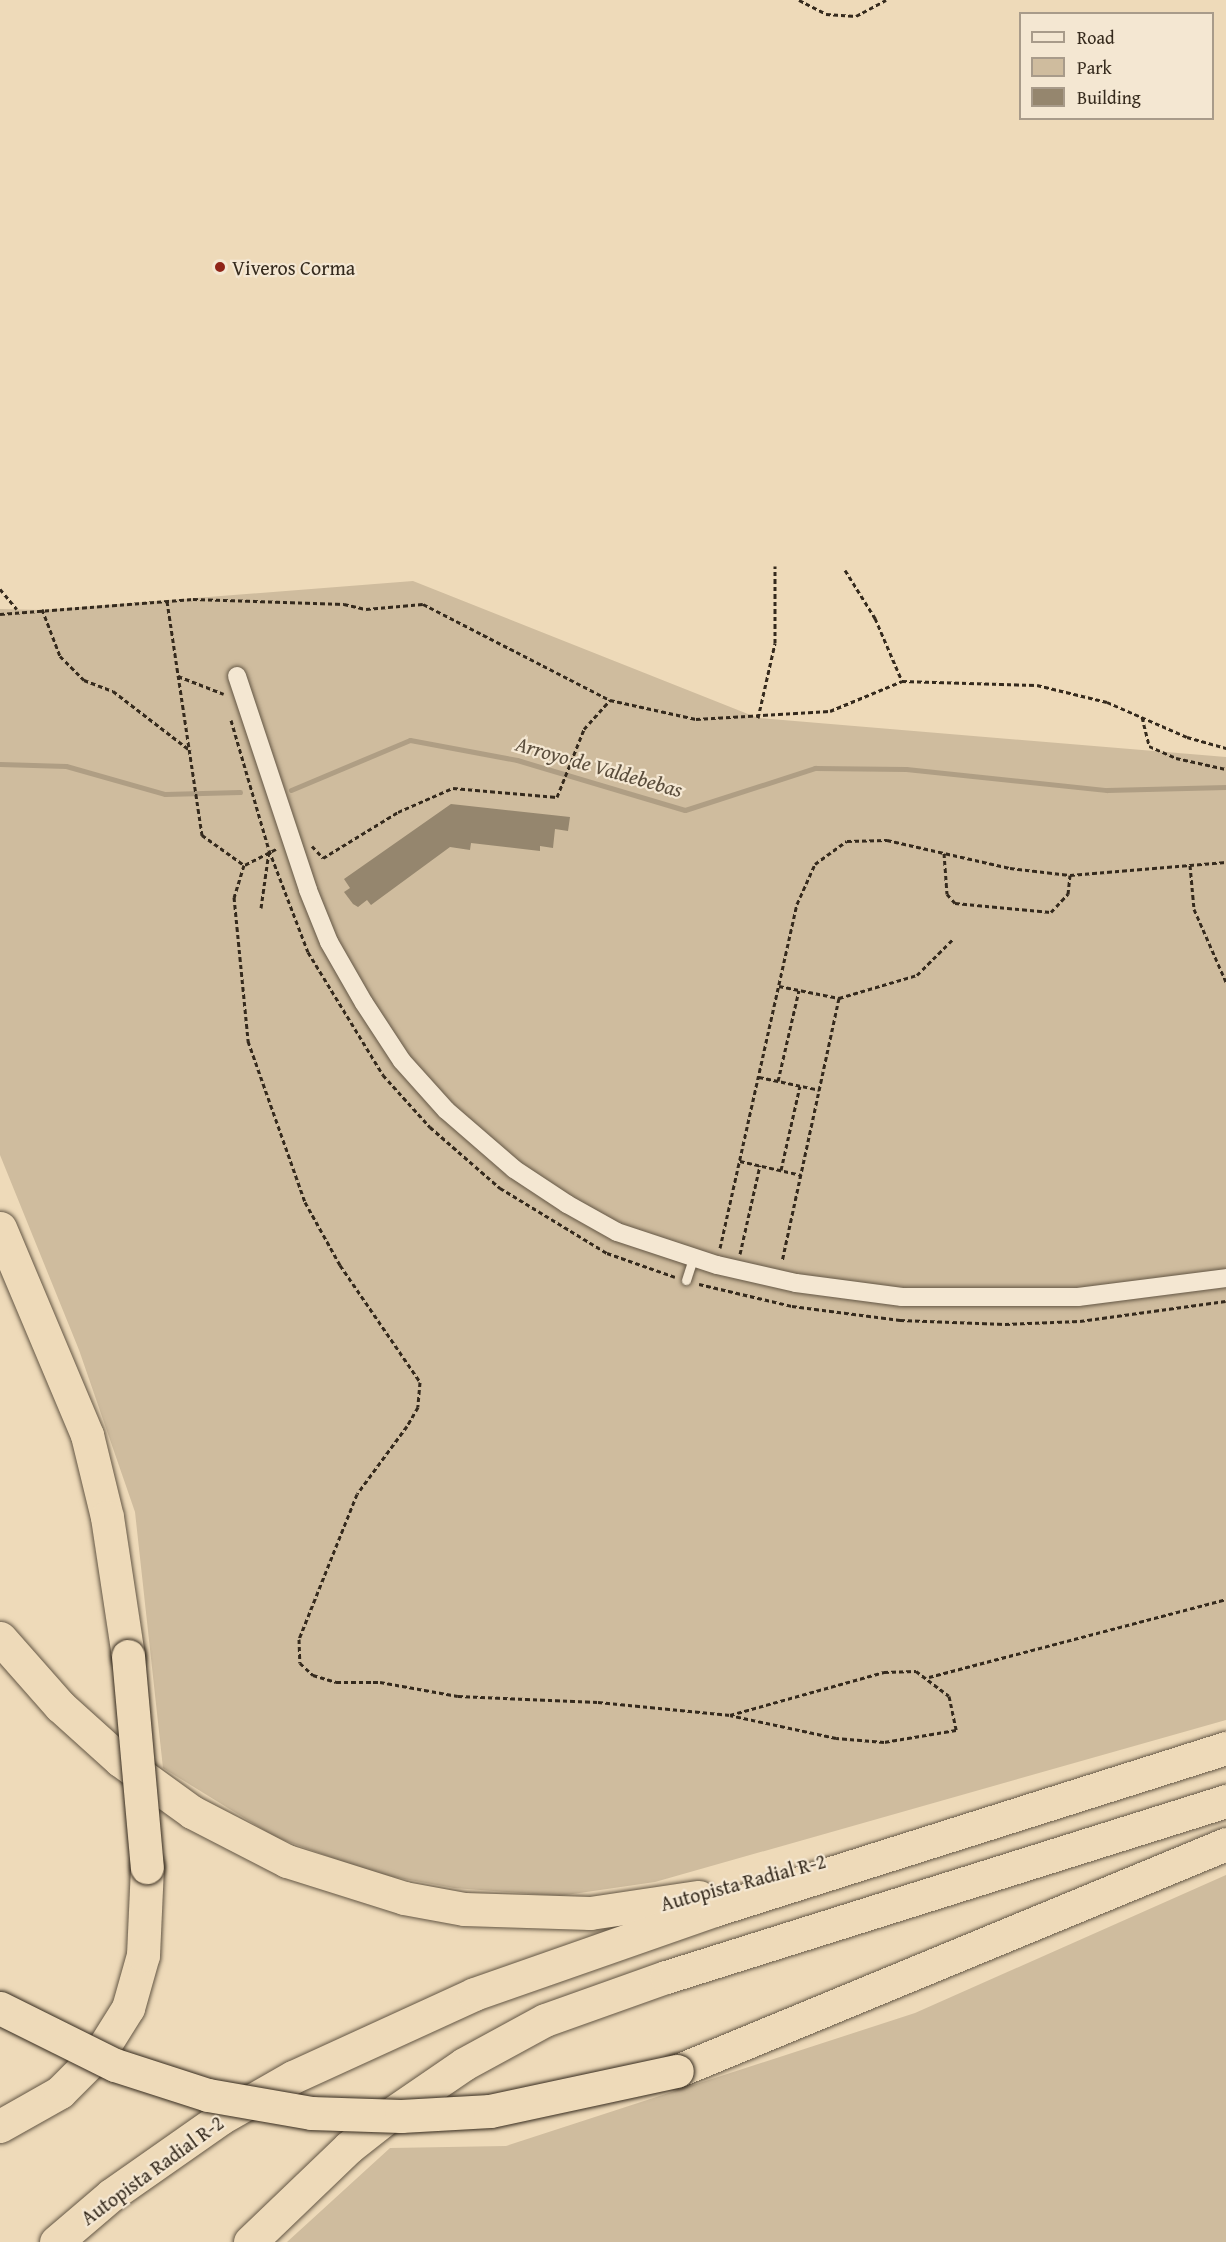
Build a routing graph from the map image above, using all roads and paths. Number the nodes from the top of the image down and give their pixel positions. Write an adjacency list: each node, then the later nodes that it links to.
1 (799, 0): 2 (path)
2 (886, 0)
3 (775, 566): 16 (path)
4 (845, 570): 12 (path)
5 (0, 589): 7 (path)
6 (167, 601): 8 (path); 10 (path); 14 (path)
7 (17, 609): 8 (path); 9 (path)
8 (42, 609): 18 (path)
9 (0, 614)
10 (178, 676): 13 (path); 18 (path)
11 (237, 676): 20 (street)
12 (902, 681): 15 (path); 16 (path)
13 (224, 694)
14 (610, 700): 16 (path); 20 (path)
15 (1142, 717): 17 (path); 19 (path)
16 (758, 718)
17 (1226, 748)
18 (191, 751): 25 (path)
19 (1226, 769)
20 (294, 844): 21 (path); 42 (street)
21 (269, 850): 25 (path); 27 (path)
22 (944, 853): 26 (path); 26 (path); 30 (path)
23 (1226, 862): 24 (path)
24 (1190, 865): 26 (path); 29 (path)
25 (244, 866): 52 (path)
26 (1070, 874)
27 (261, 908)
28 (953, 939): 32 (path)
29 (1226, 982)
30 (779, 986): 31 (path); 33 (path)
31 (799, 990): 32 (path); 34 (path)
32 (839, 998): 36 (path)
33 (759, 1077): 34 (path); 37 (path)
34 (778, 1081): 35 (path)
35 (800, 1086): 36 (path); 39 (path)
36 (820, 1090): 40 (path)
37 (740, 1161): 38 (path); 43 (path)
38 (760, 1165): 39 (path); 44 (path)
39 (781, 1170): 40 (path)
40 (801, 1175): 46 (path)
41 (0, 1228): 58 (highway, bridge)
42 (693, 1258): 43 (street); 47 (lane)
43 (717, 1265): 44 (street)
44 (737, 1269): 46 (street)
45 (1226, 1278): 46 (street)
46 (778, 1279)
47 (686, 1281)
48 (1226, 1599): 51 (path)
49 (0, 1625): 50 (highway)
50 (9, 1648): 55 (highway, Autopista Radial R-2)
51 (928, 1678): 52 (path); 52 (path)
52 (730, 1715)
53 (1226, 1748): 55 (highway, Autopista Radial R-2)
54 (1226, 1801): 60 (highway)
55 (1026, 1810): 59 (highway, Autopista Radial R-2)
56 (1226, 1844): 57 (highway, Autopista Radial R-2, bridge)
57 (0, 2008)
58 (0, 2126)
59 (56, 2242)
60 (250, 2242)

